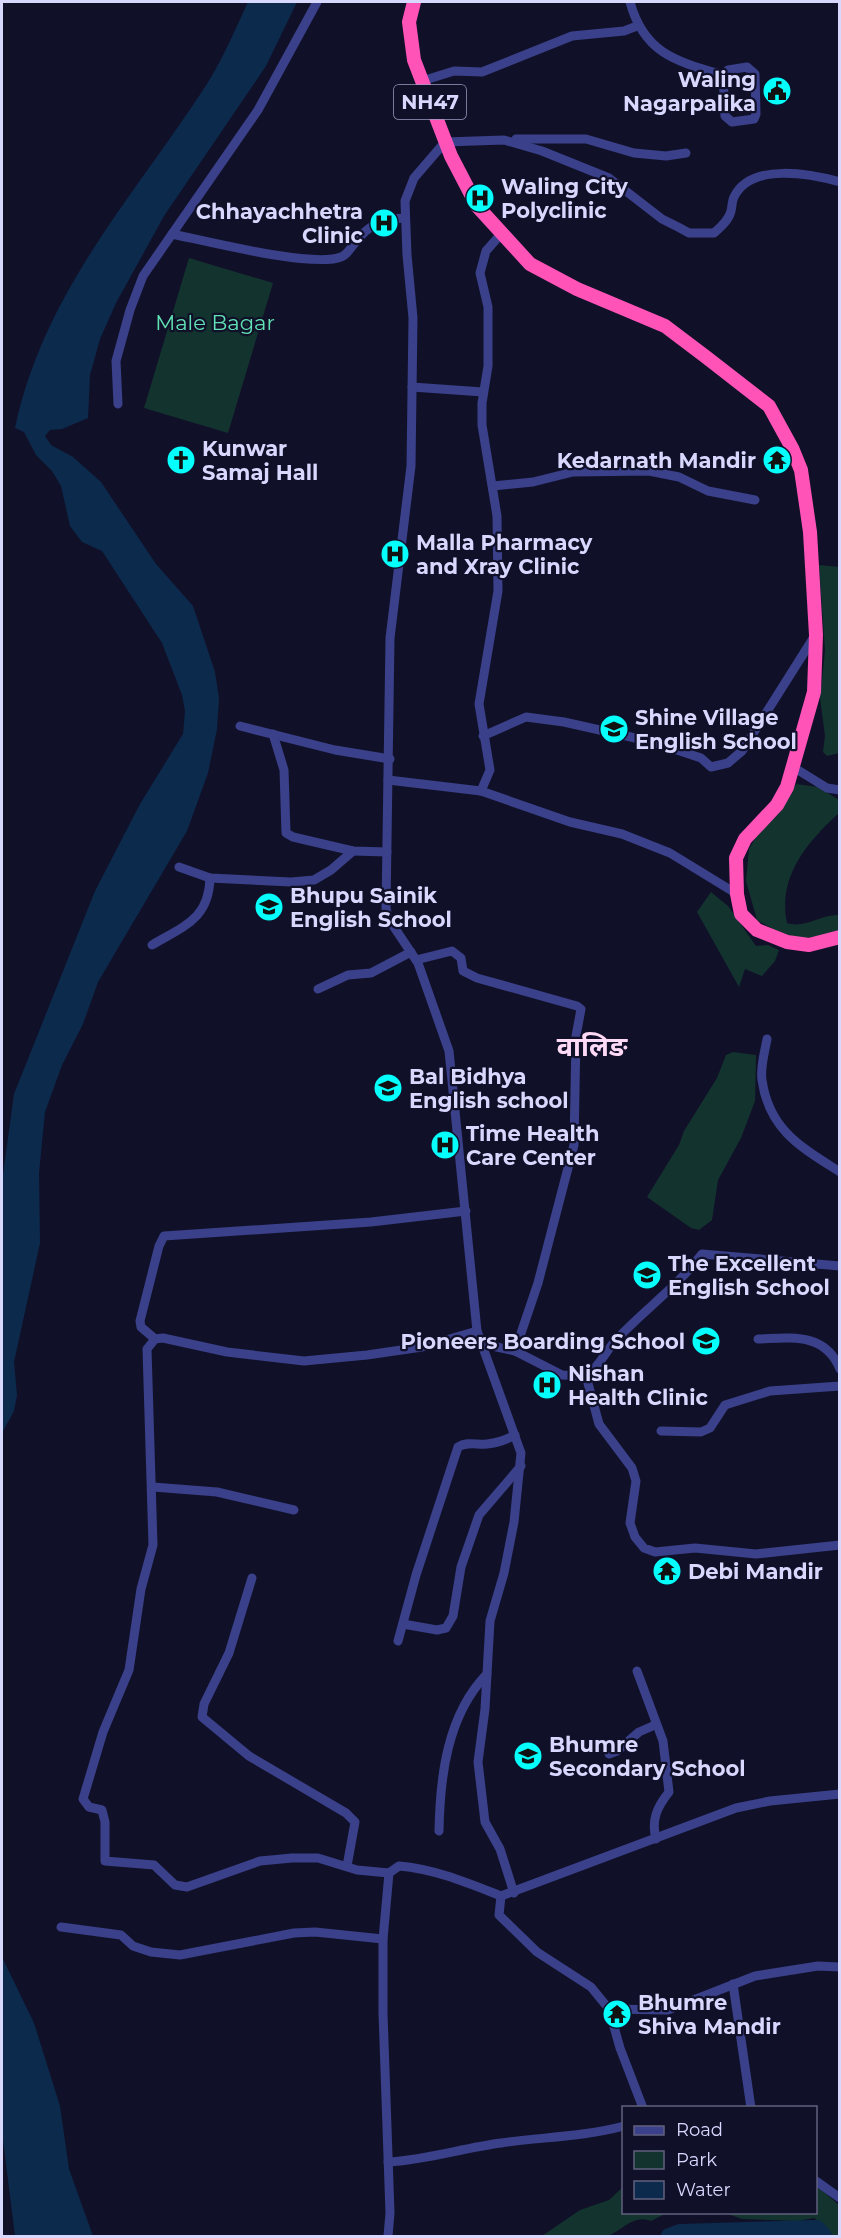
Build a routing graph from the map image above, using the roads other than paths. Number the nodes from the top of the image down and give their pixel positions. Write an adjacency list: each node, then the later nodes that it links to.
1 (317, 2): 12 (street)
2 (414, 2): 6 (highway, NH47)
3 (630, 2): 4 (street)
4 (637, 27): 5 (street); 6 (street)
5 (723, 75): 5 (street)
6 (422, 81): 8 (highway, NH47)
7 (504, 140): 8 (street); 9 (street); 10 (street)
8 (445, 142): 11 (street); 13 (highway, NH47)
9 (686, 153)
10 (840, 182)
11 (404, 218): 12 (street); 14 (street)
12 (172, 234): 16 (street)
13 (501, 234): 15 (street); 19 (highway, NH47)
14 (412, 387): 15 (street); 23 (street)
15 (483, 392): 17 (street)
16 (118, 404)
17 (493, 486): 18 (street); 22 (street)
18 (755, 500)
19 (816, 635): 22 (street); 24 (highway, NH47)
20 (240, 726): 21 (street)
21 (273, 734): 23 (street); 28 (street)
22 (483, 736): 27 (street)
23 (390, 759): 25 (street)
24 (793, 767): 26 (street); 32 (highway, NH47)
25 (388, 780): 27 (street); 29 (street)
26 (840, 790)
27 (481, 791): 32 (street)
28 (353, 851): 29 (street); 31 (street)
29 (387, 852): 35 (street)
30 (178, 867): 31 (street)
31 (210, 878): 34 (street)
32 (736, 894): 33 (highway, NH47)
33 (840, 937)
34 (152, 945)
35 (414, 956): 36 (street); 39 (street); 45 (street)
36 (318, 989)
37 (767, 1039): 38 (street)
38 (840, 1172)
39 (466, 1211): 41 (street); 42 (street)
40 (840, 1266): 47 (street)
41 (477, 1331): 42 (street); 44 (street)
42 (155, 1338): 52 (street)
43 (758, 1339): 46 (street)
44 (483, 1344): 45 (street); 50 (street)
45 (515, 1351): 47 (street)
46 (840, 1369)
47 (586, 1376): 54 (street)
48 (840, 1386): 49 (street)
49 (661, 1431)
50 (515, 1435): 51 (street); 56 (street)
51 (521, 1466): 56 (street); 59 (street)
52 (153, 1487): 53 (street); 65 (street)
53 (294, 1510)
54 (840, 1545)
55 (252, 1578): 65 (street)
56 (403, 1624): 57 (street)
57 (398, 1641)
58 (637, 1671): 60 (street)
59 (487, 1674): 63 (street); 67 (street)
60 (655, 1725): 61 (street); 64 (street)
61 (609, 1754)
62 (840, 1794): 64 (street)
63 (439, 1831)
64 (656, 1839): 67 (street)
65 (347, 1866): 66 (street)
66 (389, 1873): 68 (street); 70 (street)
67 (514, 1893): 68 (street)
68 (501, 1896): 73 (street)
69 (60, 1927): 70 (street)
70 (383, 1939): 77 (street)
71 (840, 1967): 72 (street)
72 (733, 1984): 73 (street); 75 (street)
73 (609, 2009): 74 (street)
74 (642, 2106)
75 (751, 2106)
76 (622, 2126): 77 (street)
77 (388, 2162): 80 (street)
78 (817, 2182): 79 (street)
79 (840, 2198)
80 (388, 2236)

